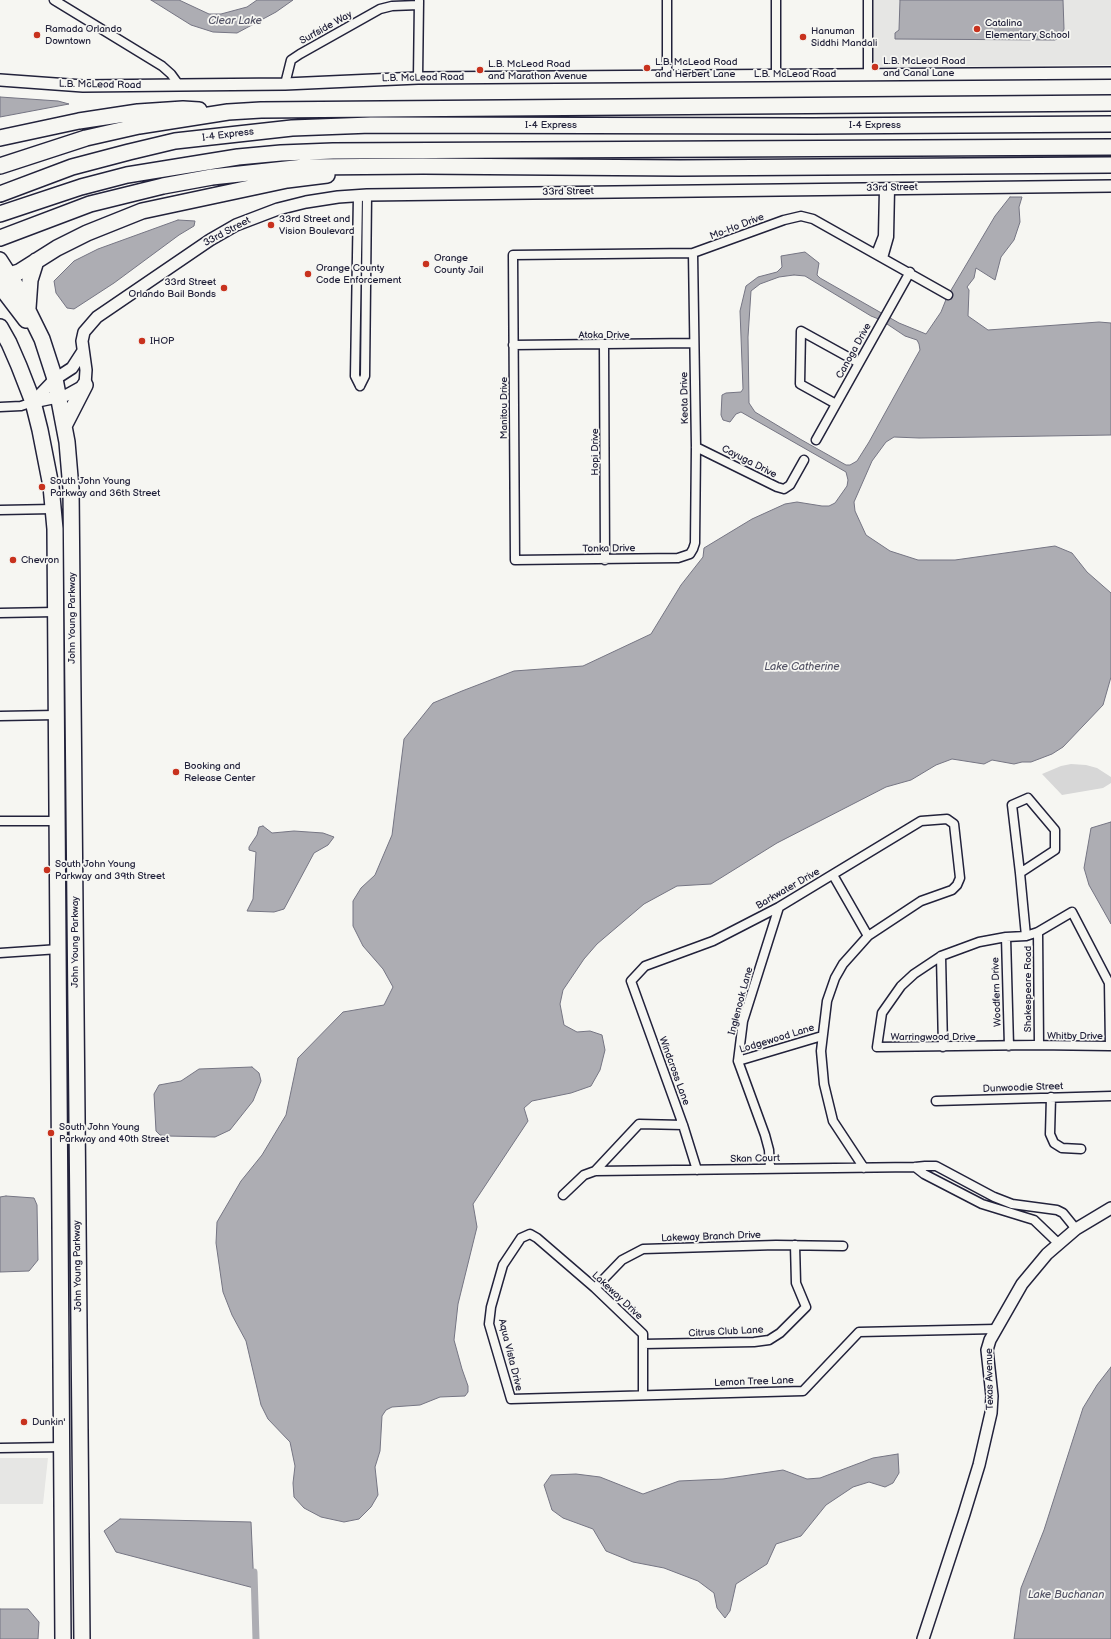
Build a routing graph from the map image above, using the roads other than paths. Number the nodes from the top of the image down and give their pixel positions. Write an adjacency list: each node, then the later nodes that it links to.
1 (54, 0): 13 (street)
2 (667, 0): 9 (street)
3 (776, 0): 7 (street)
4 (868, 0): 8 (street)
5 (419, 2): 10 (street); 12 (street, Surfside Way)
6 (1111, 73): 8 (street, L.B. McLeod Road)
7 (776, 74): 8 (street, L.B. McLeod Road); 9 (street, L.B. McLeod Road)
8 (868, 74)
9 (667, 76): 10 (street, L.B. McLeod Road)
10 (418, 78): 12 (street, L.B. McLeod Road)
11 (0, 80): 13 (street, L.B. McLeod Road)
12 (285, 84): 13 (street, L.B. McLeod Road)
13 (179, 86)
14 (1111, 103): 15 (highway)
15 (228, 112): 17 (highway); 20 (highway)
16 (1111, 124): 22 (highway, I-4 Express)
17 (0, 138)
18 (1111, 147): 28 (highway)
19 (1111, 165): 21 (highway)
20 (0, 166)
21 (423, 166): 29 (highway); 34 (highway)
22 (72, 168): 23 (highway); 26 (highway, I-4 Express)
23 (0, 185)
24 (1111, 186): 25 (street, 33rd Street)
25 (887, 189): 27 (street, 33rd Street); 32 (street)
26 (0, 194)
27 (362, 196): 27 (street); 46 (street, 33rd Street)
28 (0, 214)
29 (4, 236)
30 (693, 253): 31 (street, Mo-Ho Drive); 32 (street, Mo-Ho Drive); 43 (street, Keota Drive)
31 (512, 255): 44 (street, Manitou Drive)
32 (880, 256): 35 (street, Mo-Ho Drive)
33 (0, 259): 36 (main road, John Young Parkway)
34 (36, 260): 36 (highway); 39 (highway)
35 (910, 272): 38 (street, Mo-Ho Drive); 47 (street, Canoga Drive)
36 (5, 277): 39 (highway, John Young Parkway)
37 (0, 286): 42 (highway)
38 (948, 295)
39 (28, 308): 42 (highway, John Young Parkway)
40 (0, 327): 41 (highway, John Young Parkway)
41 (5, 338): 51 (highway, John Young Parkway)
42 (42, 339): 48 (highway, John Young Parkway)
43 (694, 343): 45 (street, Atoka Drive); 56 (street, Keota Drive)
44 (513, 345): 45 (street, Atoka Drive); 61 (street, Manitou Drive)
45 (604, 345): 62 (street, Hopi Drive)
46 (83, 351): 48 (street, 33rd Street); 49 (street, 33rd Street)
47 (859, 363): 52 (street, Canoga Drive); 52 (street)
48 (55, 379): 50 (highway, John Young Parkway); 51 (street, 33rd Street)
49 (85, 385): 50 (street); 54 (highway)
50 (59, 397): 51 (street); 54 (highway, John Young Parkway)
51 (32, 402): 53 (street); 58 (highway, John Young Parkway)
52 (836, 404): 55 (street, Canoga Drive)
53 (0, 407)
54 (65, 424): 65 (highway, John Young Parkway)
55 (816, 440)
56 (696, 447): 57 (street, Cayuga Drive); 60 (street, Keota Drive)
57 (804, 460)
58 (53, 509): 59 (street); 63 (highway, John Young Parkway)
59 (0, 510)
60 (695, 543): 62 (street, Tonka Drive)
61 (515, 560): 62 (street, Tonka Drive)
62 (605, 560)
63 (55, 612): 64 (street); 65 (highway); 66 (highway, John Young Parkway)
64 (0, 613)
65 (72, 643): 70 (highway, John Young Parkway)
66 (56, 715): 67 (street); 69 (highway, John Young Parkway)
67 (0, 716)
68 (0, 821): 69 (street)
69 (57, 821): 70 (highway); 78 (highway, John Young Parkway)
70 (74, 866): 113 (highway, John Young Parkway)
71 (1020, 873): 71 (street); 76 (street)
72 (833, 875): 73 (street, Barkwater Drive); 75 (street); 75 (street, Barkwater Drive)
73 (778, 908): 81 (street, Barkwater Drive); 88 (street, Inglenook Lane)
74 (1038, 932): 76 (street, Warringwood Drive); 82 (street, Warringwood Drive); 84 (street, Shakespeare Road)
75 (868, 936): 83 (street)
76 (1026, 936): 77 (street, Warringwood Drive)
77 (1006, 938): 80 (street, Warringwood Drive); 85 (street, Woodfern Drive)
78 (58, 949): 79 (street); 111 (highway, John Young Parkway)
79 (0, 953)
80 (942, 956): 87 (street); 87 (street, Warringwood Drive)
81 (631, 981): 92 (street, Windcross Lane)
82 (1110, 983): 86 (street)
83 (822, 1036): 88 (street, Lodgewood Lane); 95 (street)
84 (1039, 1045): 85 (street, Warringwood Drive); 86 (street, Whitby Drive)
85 (1009, 1046): 87 (street, Warringwood Drive)
86 (1111, 1046)
87 (943, 1047)
88 (738, 1061): 96 (street, Inglenook Lane)
89 (1111, 1096): 90 (street, Dunwoodie Street)
90 (1051, 1097): 91 (street, Dunwoodie Street); 93 (street)
91 (936, 1101)
92 (683, 1124): 97 (street, Windcross Lane); 98 (street)
93 (1081, 1149)
94 (915, 1167): 95 (street, Skan Court); 101 (street, Skan Court); 103 (street)
95 (864, 1168): 96 (street, Skan Court)
96 (770, 1169): 97 (street, Skan Court)
97 (697, 1170): 98 (street, Skan Court)
98 (596, 1171): 99 (street)
99 (563, 1195)
100 (1111, 1208): 101 (street, Texas Avenue)
101 (1076, 1229): 103 (street, Texas Avenue)
102 (530, 1234): 106 (street, Lakeway Drive); 110 (street, Aqua Vista Drive)
103 (1058, 1243): 107 (street, Texas Avenue)
104 (795, 1245): 105 (street, Lakeway Branch Drive); 106 (street, Lakeway Branch Drive); 108 (street, Citrus Club Lane)
105 (843, 1246)
106 (595, 1288): 108 (street, Lakeway Drive)
107 (996, 1329): 109 (street, Lemon Tree Lane); 116 (street, Texas Avenue)
108 (643, 1344): 109 (street, Lakeway Drive)
109 (643, 1395): 110 (street, Lemon Tree Lane)
110 (510, 1399)
111 (63, 1447): 112 (street); 113 (highway); 114 (highway, John Young Parkway)
112 (0, 1448)
113 (80, 1494): 115 (highway, John Young Parkway)
114 (64, 1639)
115 (82, 1639)
116 (922, 1639)

